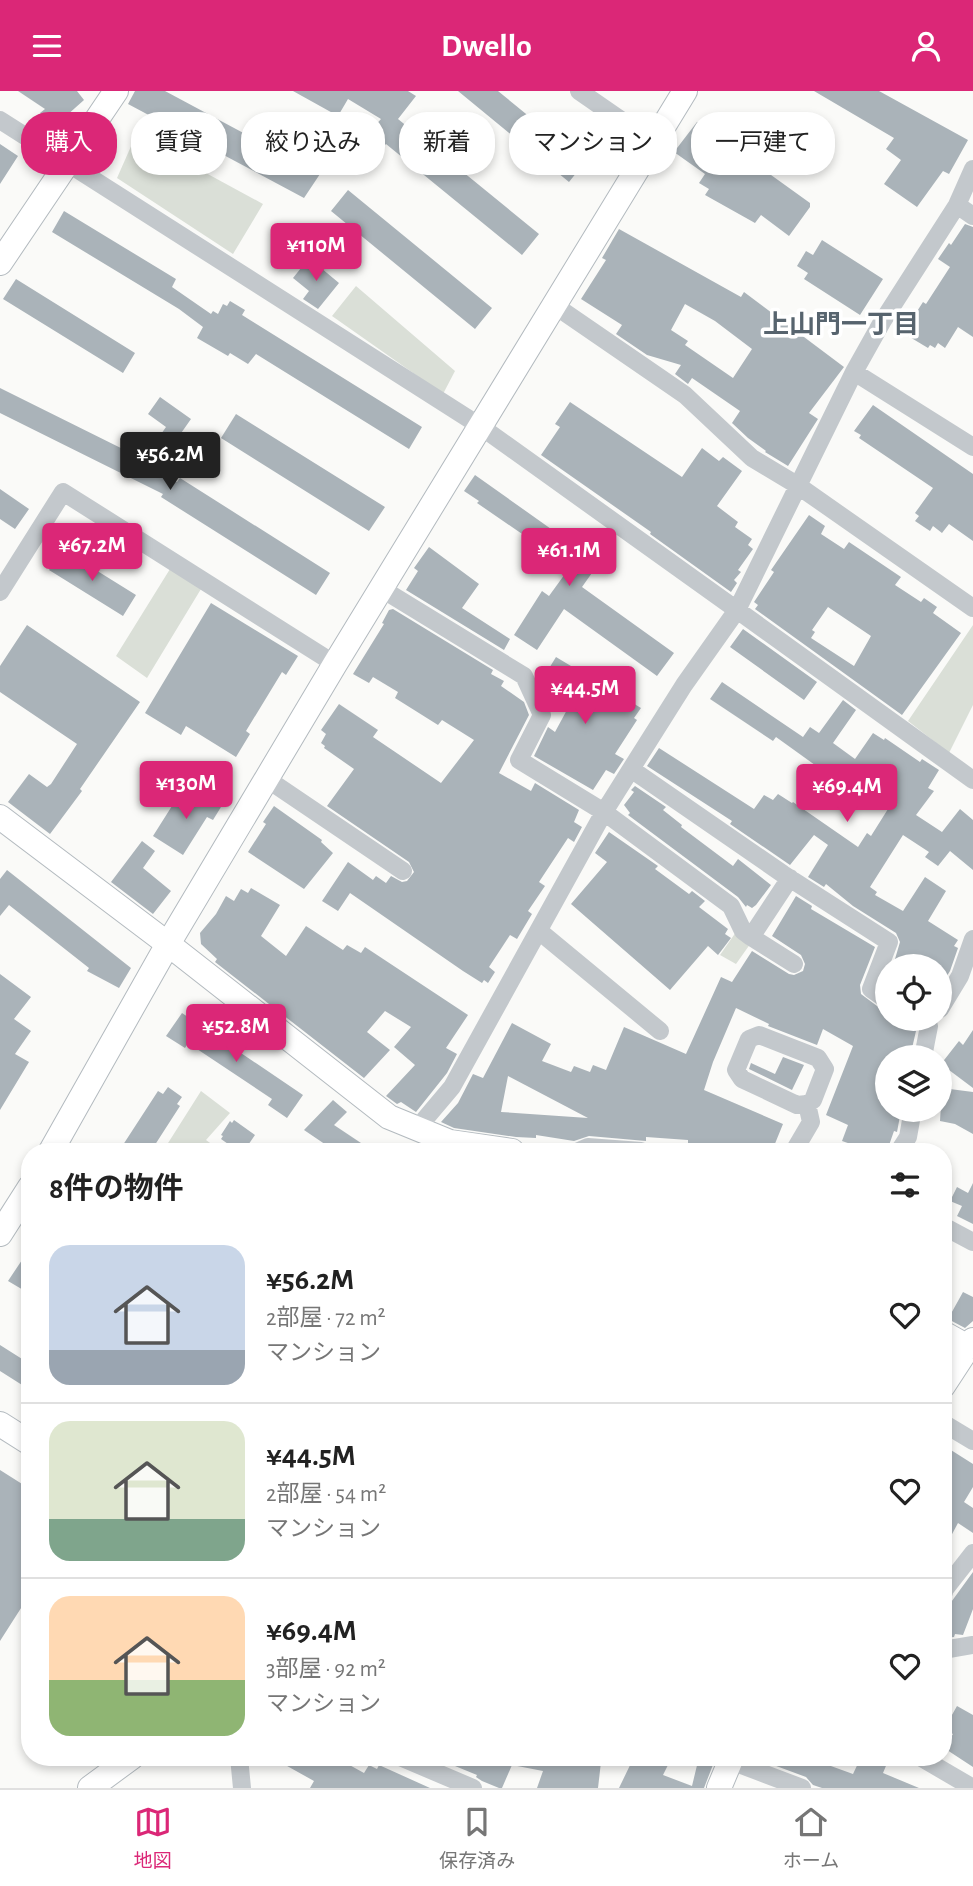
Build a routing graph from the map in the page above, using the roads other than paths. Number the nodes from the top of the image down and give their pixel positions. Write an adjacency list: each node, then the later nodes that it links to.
1 (117, 91): 4 (street)
2 (579, 91): 5 (street)
3 (685, 91): 6 (street)
4 (103, 112)
5 (609, 112)
6 (672, 112)
7 (0, 120): 8 (street)
8 (21, 133)
9 (973, 169): 13 (street)
10 (59, 175): 15 (street)
11 (88, 175): 18 (street)
12 (634, 175): 16 (street)
13 (957, 205): 14 (street); 17 (street)
14 (973, 216)
15 (0, 263)
16 (554, 305): 18 (street); 20 (street)
17 (854, 372): 19 (street); 20 (street)
18 (480, 426): 21 (street); 24 (street)
19 (973, 447)
20 (797, 485): 23 (street); 24 (street)
21 (382, 589): 25 (street); 29 (street)
22 (0, 592): 25 (street)
23 (973, 608)
24 (737, 610): 26 (street); 28 (street)
25 (335, 664): 27 (street)
26 (631, 769): 29 (street); 32 (street)
27 (267, 779): 31 (street); 36 (street)
28 (973, 780)
29 (604, 812): 33 (street); 34 (street)
30 (0, 817): 36 (street)
31 (403, 871)
32 (790, 878): 34 (street); 37 (street)
33 (539, 931): 40 (street); 43 (street)
34 (751, 937): 38 (street)
35 (973, 939): 39 (street)
36 (168, 944): 43 (street); 44 (street)
37 (884, 954)
38 (794, 964)
39 (952, 990)
40 (660, 1031)
41 (807, 1104): 41 (street); 46 (street)
42 (911, 1122): 47 (street)
43 (421, 1131): 45 (street)
44 (56, 1143)
45 (457, 1143)
46 (799, 1143)
47 (904, 1143)
48 (21, 1201): 50 (street)
49 (952, 1231): 51 (street)
50 (0, 1234)
51 (973, 1242)
52 (952, 1336): 53 (street)
53 (971, 1343): 54 (street)
54 (952, 1373)
55 (0, 1424): 57 (street)
56 (952, 1428): 58 (street)
57 (21, 1437)
58 (973, 1441)
59 (973, 1553): 60 (street)
60 (952, 1581)
61 (973, 1645): 62 (street)
62 (952, 1648)
63 (120, 1766): 69 (street)
64 (240, 1766): 70 (street)
65 (421, 1766): 71 (street)
66 (729, 1766): 72 (street)
67 (749, 1766): 73 (street)
68 (935, 1766): 74 (street)
69 (90, 1788)
70 (242, 1788)
71 (472, 1788)
72 (719, 1788)
73 (802, 1788)
74 (973, 1788)

